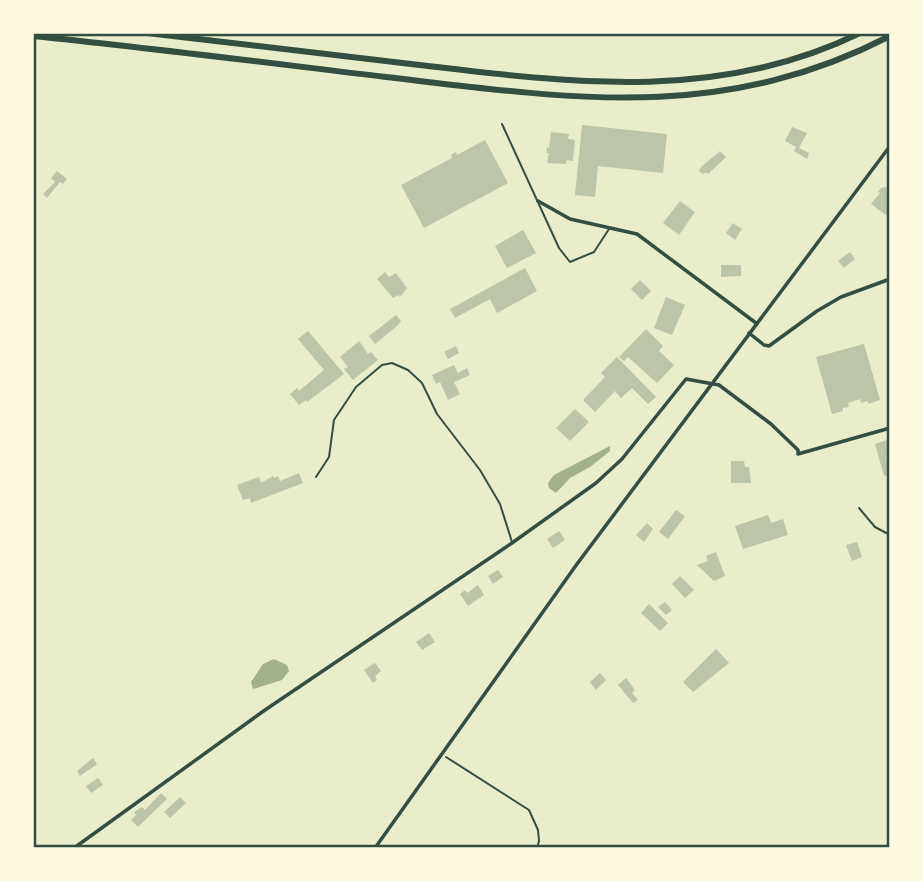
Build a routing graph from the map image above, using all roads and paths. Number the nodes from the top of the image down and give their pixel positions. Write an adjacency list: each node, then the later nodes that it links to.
1 (147, 33): 2 (highway)
2 (860, 33)
3 (33, 36): 4 (highway)
4 (890, 36)
5 (502, 124): 7 (lane)
6 (890, 146): 10 (street)
7 (538, 201): 8 (street); 8 (lane)
8 (609, 228): 10 (street)
9 (890, 279): 11 (street)
10 (756, 323): 11 (street)
11 (749, 333): 12 (street)
12 (710, 385): 13 (street); 17 (street); 18 (street)
13 (890, 428)
14 (316, 477): 17 (lane)
15 (859, 508): 16 (lane)
16 (890, 535)
17 (512, 543): 19 (street)
18 (442, 754): 20 (street); 21 (path)
19 (74, 848)
20 (375, 848)
21 (537, 848)

